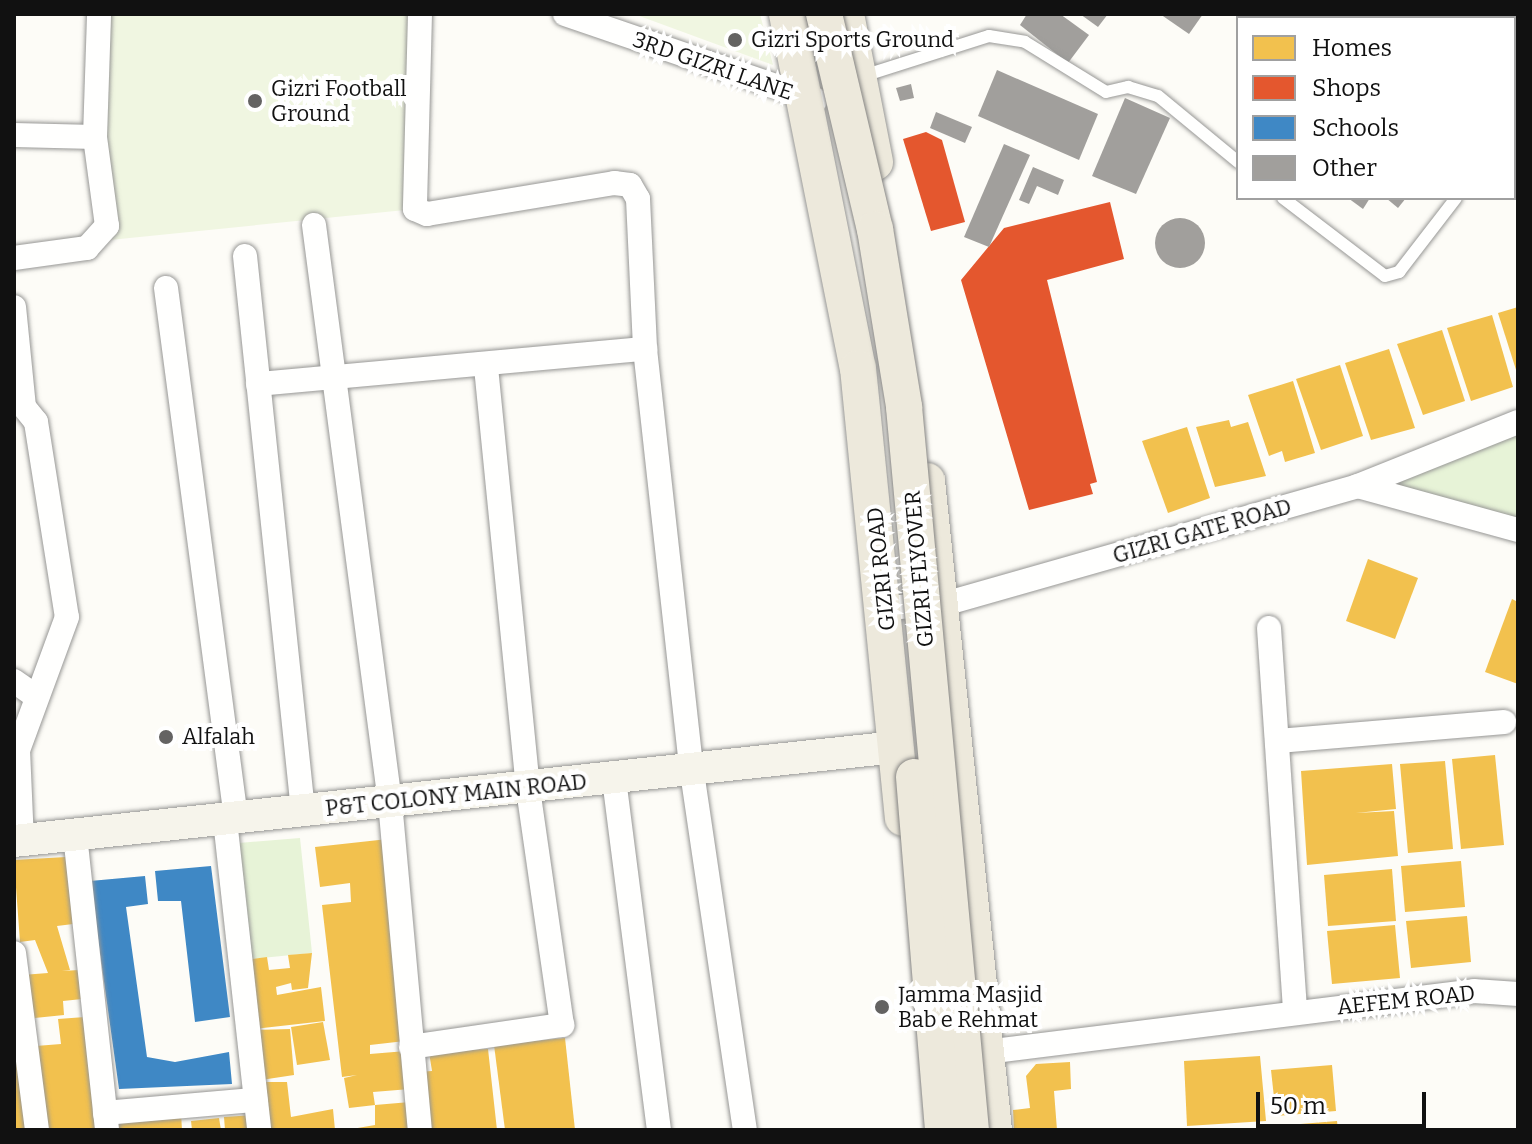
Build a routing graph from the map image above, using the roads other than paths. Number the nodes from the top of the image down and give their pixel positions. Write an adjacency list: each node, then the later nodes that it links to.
1 (99, 14): 11 (street)
2 (420, 14): 20 (street)
3 (565, 14): 9 (street, 3RD GIZRI LANE)
4 (787, 14): 9 (main road, GIZRI ROAD)
5 (801, 14): 56 (main road, GIZRI FLYOVER, bridge)
6 (824, 14): 57 (main road, GIZRI FLYOVER, bridge)
7 (846, 14): 8 (main road)
8 (862, 89): 9 (street, 3RD GIZRI LANE); 12 (lane); 27 (main road)
9 (808, 99): 28 (main road, GIZRI ROAD)
10 (14, 135): 11 (street)
11 (95, 137): 17 (street)
12 (1236, 160)
13 (1286, 200): 14 (lane)
14 (1454, 200)
15 (314, 225): 22 (street)
16 (245, 256): 23 (street)
17 (14, 258)
18 (166, 288): 40 (street)
19 (14, 307): 31 (street)
20 (645, 349): 21 (street); 35 (street)
21 (486, 369): 22 (street); 37 (street)
22 (335, 381): 23 (street); 38 (street)
23 (258, 384): 39 (street)
24 (1518, 422): 25 (street, GIZRI GATE ROAD)
25 (1358, 486): 26 (street); 27 (street, GIZRI GATE ROAD)
26 (1518, 530)
27 (944, 604): 28 (street, GIZRI GATE ROAD); 47 (main road)
28 (885, 608): 34 (main road, GIZRI ROAD)
29 (1269, 628): 33 (street)
30 (14, 681): 31 (street)
31 (37, 697): 42 (street)
32 (1504, 722): 33 (street)
33 (1278, 741): 45 (street)
34 (897, 747): 35 (street, P&T COLONY MAIN ROAD); 55 (main road, GIZRI ROAD)
35 (692, 772): 36 (street, P&T COLONY MAIN ROAD); 54 (street)
36 (614, 779): 37 (street, P&T COLONY MAIN ROAD); 53 (street)
37 (528, 788): 38 (street, P&T COLONY MAIN ROAD); 46 (street)
38 (390, 802): 39 (street, P&T COLONY MAIN ROAD); 46 (street)
39 (303, 811): 40 (street, P&T COLONY MAIN ROAD)
40 (231, 819): 41 (street, P&T COLONY MAIN ROAD); 48 (street)
41 (75, 835): 42 (street, P&T COLONY MAIN ROAD); 49 (street)
42 (18, 840)
43 (14, 953): 50 (street)
44 (1518, 994): 45 (street, AEFEM ROAD)
45 (1295, 1011): 47 (street, AEFEM ROAD)
46 (411, 1047): 52 (street)
47 (986, 1052): 58 (main road)
48 (255, 1100): 49 (street); 51 (street)
49 (106, 1121)
50 (37, 1130)
51 (259, 1130)
52 (420, 1130)
53 (659, 1130)
54 (745, 1130)
55 (930, 1130)
56 (943, 1130)
57 (971, 1130)
58 (994, 1130)

